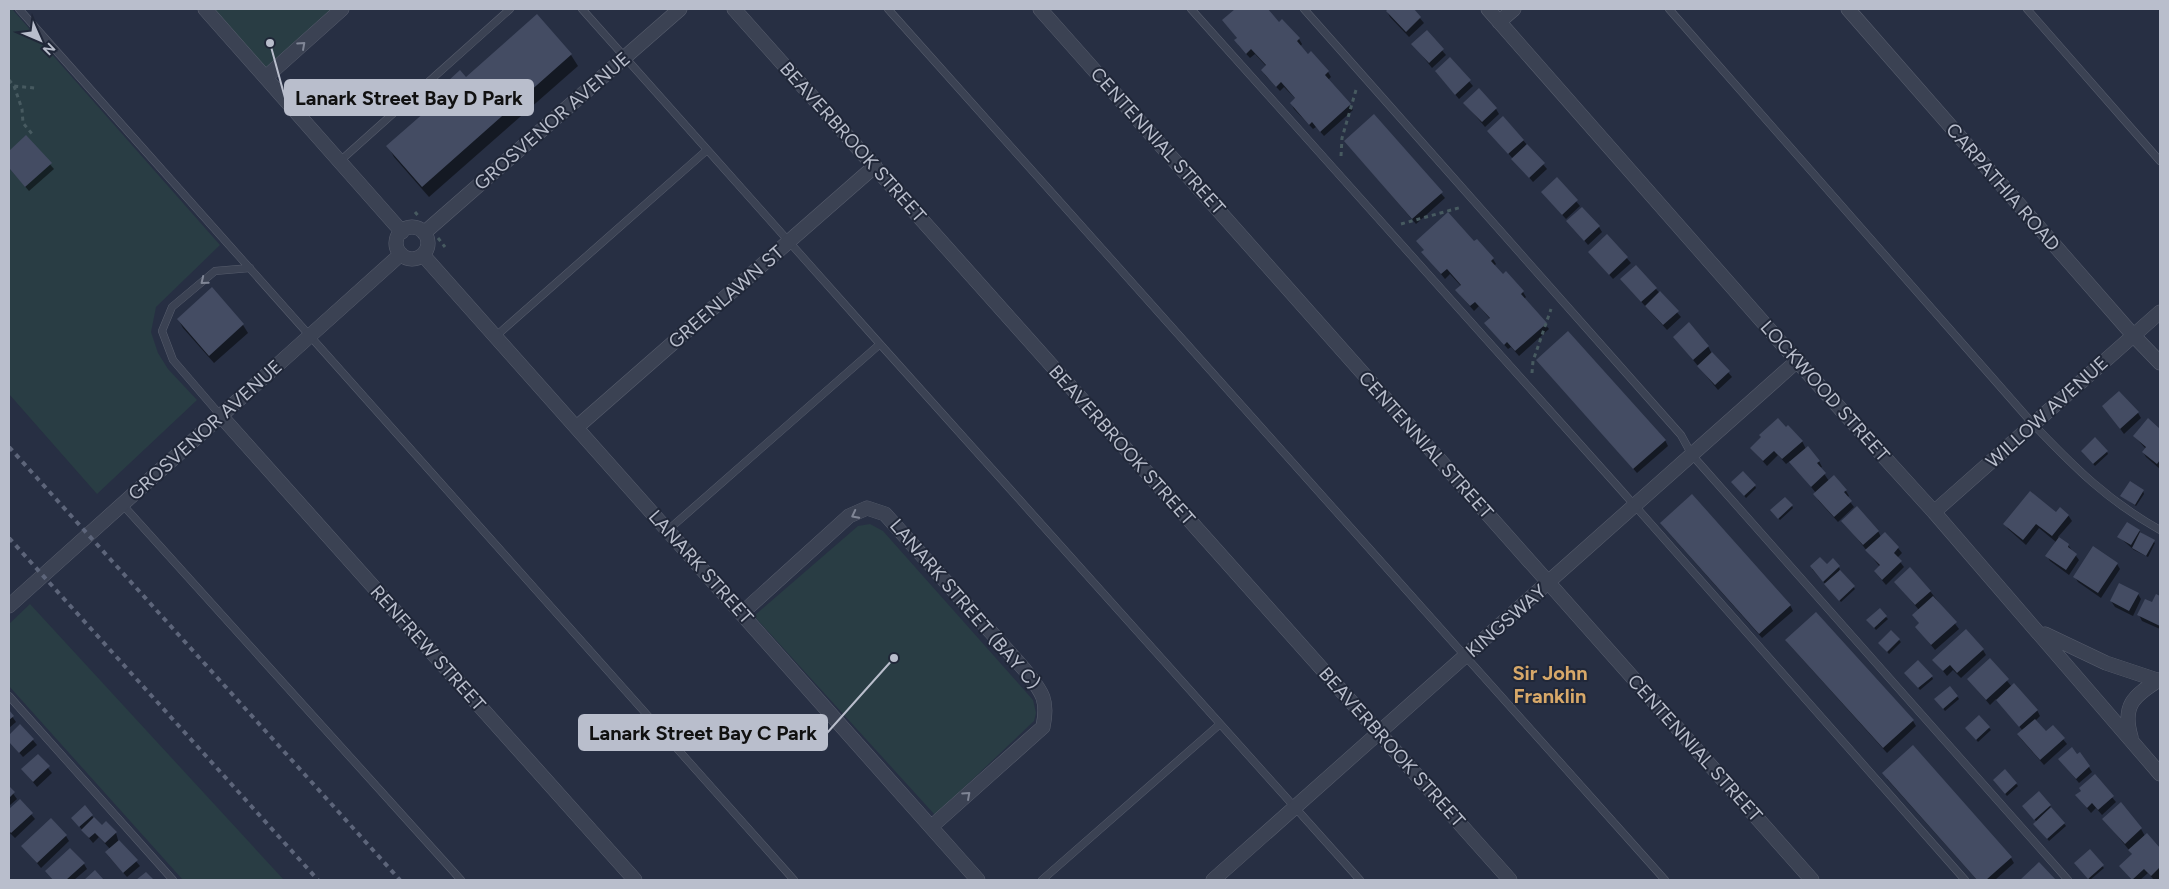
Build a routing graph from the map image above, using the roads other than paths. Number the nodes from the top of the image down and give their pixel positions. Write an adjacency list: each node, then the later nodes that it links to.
1 (19, 9): 29 (lane)
2 (205, 9): 19 (street)
3 (342, 9): 19 (street, one-way to 3)
4 (510, 9): 21 (lane)
5 (582, 9): 18 (lane)
6 (680, 9): 18 (street, GROSVENOR AVENUE)
7 (734, 9): 23 (street, BEAVERBROOK STREET)
8 (888, 9): 50 (lane)
9 (1040, 9): 46 (street, CENTENNIAL STREET)
10 (1191, 9): 42 (lane)
11 (1304, 9): 40 (lane)
12 (1488, 9): 17 (street, LOCKWOOD STREET)
13 (1514, 9): 17 (street)
14 (1669, 9): 38 (lane)
15 (1848, 9): 31 (street, CARPATHIA ROAD)
16 (2027, 9): 22 (lane)
17 (1499, 22): 35 (street, LOCKWOOD STREET)
18 (625, 57): 20 (lane); 25 (street, GROSVENOR AVENUE)
19 (266, 77): 21 (street)
20 (707, 150): 26 (lane); 33 (lane)
21 (340, 161): 24 (street)
22 (2160, 161)
23 (874, 166): 26 (street, GREENLAWN ST); 54 (street, BEAVERBROOK STREET)
24 (402, 232): 25 (street); 27 (street)
25 (424, 233): 28 (street)
26 (788, 242): 34 (lane); 39 (street, GREENLAWN ST)
27 (401, 254): 28 (street); 32 (street, GROSVENOR AVENUE)
28 (423, 255): 33 (street, LANARK STREET)
29 (250, 268): 32 (lane); 37 (lane, one-way to 37)
30 (2160, 312): 31 (street, WILLOW AVENUE)
31 (2133, 335): 36 (street, CARPATHIA ROAD); 38 (street, WILLOW AVENUE)
32 (310, 336): 37 (street, GROSVENOR AVENUE); 62 (lane)
33 (496, 336): 39 (street, LANARK STREET)
34 (880, 344): 44 (lane); 53 (lane)
35 (1797, 361): 40 (street, KINGSWAY); 43 (street, LOCKWOOD STREET)
36 (2160, 363)
37 (221, 416): 41 (street, GROSVENOR AVENUE); 61 (street, RENFREW STREET)
38 (2033, 424): 43 (street, WILLOW AVENUE); 45 (lane)
39 (577, 427): 44 (street, LANARK STREET)
40 (1692, 455): 42 (street, KINGSWAY); 71 (lane)
41 (122, 504): 47 (street, GROSVENOR AVENUE); 60 (lane)
42 (1635, 506): 46 (street, KINGSWAY); 70 (lane)
43 (1934, 512): 49 (street, LOCKWOOD STREET)
44 (668, 530): 48 (street, LANARK STREET)
45 (2160, 530)
46 (1549, 583): 50 (street, KINGSWAY); 69 (street, CENTENNIAL STREET)
47 (9, 606)
48 (742, 613): 58 (street, LANARK STREET); 58 (street, LANARK STREET (BAY C), one-way to 48)
49 (2038, 630): 51 (street); 55 (street, LOCKWOOD STREET)
50 (1465, 656): 54 (street, KINGSWAY); 68 (lane)
51 (2160, 680): 55 (street)
52 (9, 696): 59 (lane)
53 (1220, 724): 57 (lane); 64 (lane)
54 (1379, 733): 57 (street, KINGSWAY); 67 (street, BEAVERBROOK STREET)
55 (2133, 744): 56 (street, LOCKWOOD STREET)
56 (2160, 774)
57 (1295, 808): 65 (street, KINGSWAY); 66 (lane)
58 (931, 828): 63 (street, LANARK STREET)
59 (173, 880)
60 (461, 880)
61 (635, 880)
62 (794, 880)
63 (978, 880)
64 (1042, 880)
65 (1213, 880)
66 (1360, 880)
67 (1510, 880)
68 (1665, 880)
69 (1812, 880)
70 (1965, 880)
71 (2068, 880)

